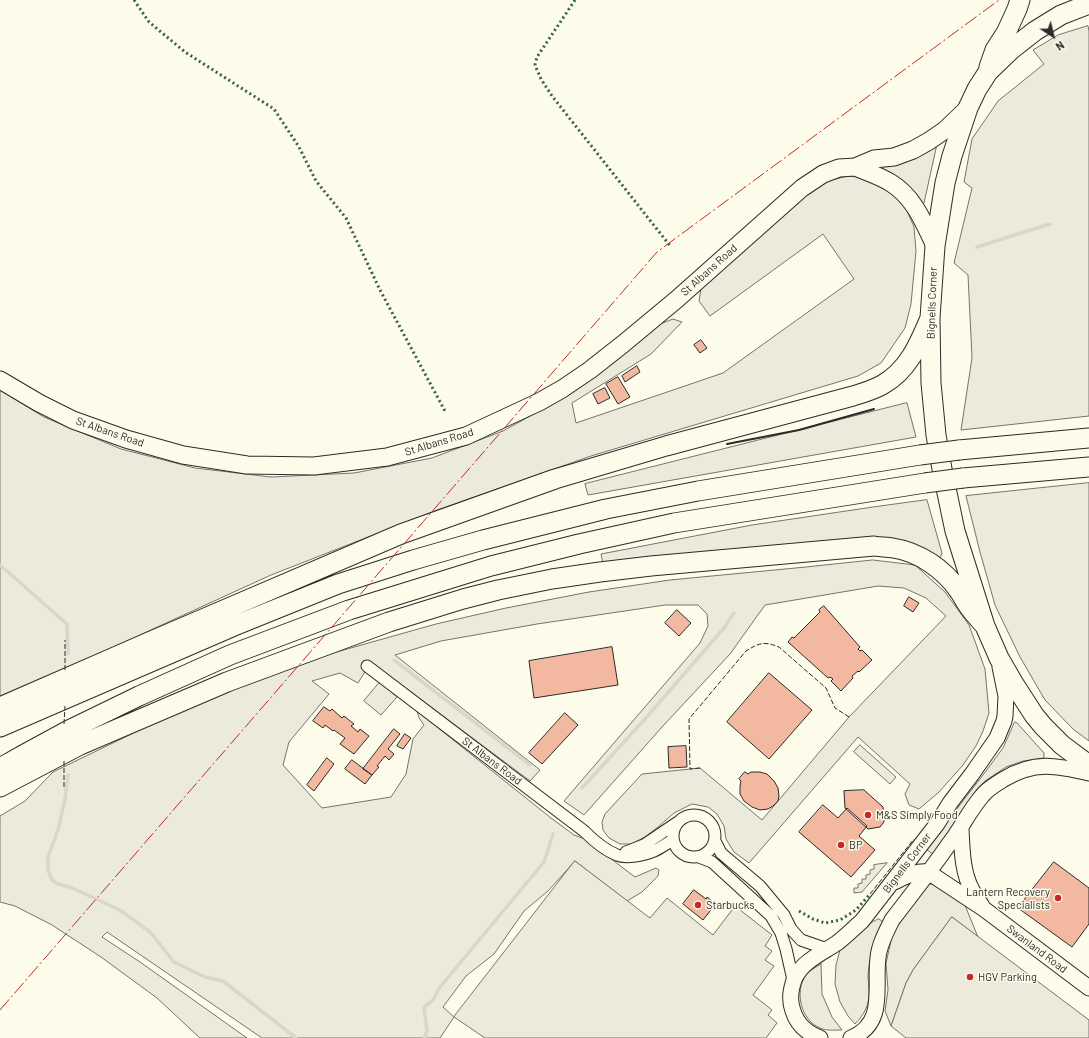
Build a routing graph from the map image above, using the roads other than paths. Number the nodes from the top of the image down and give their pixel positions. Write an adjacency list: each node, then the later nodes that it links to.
1 (1020, 0): 3 (highway)
2 (1089, 4): 3 (highway, Bignells Corner)
3 (988, 72): 4 (highway, Bignells Corner)
4 (968, 108): 5 (main road, St Albans Road); 6 (highway, Bignells Corner)
5 (855, 167): 6 (main road); 8 (main road, St Albans Road)
6 (935, 246): 7 (highway, Bignells Corner)
7 (930, 318): 11 (highway, Bignells Corner); 14 (highway)
8 (0, 380)
9 (1089, 438): 15 (highway, bridge)
10 (1089, 467): 17 (highway, bridge)
11 (985, 626): 12 (highway, Bignells Corner); 19 (highway)
12 (999, 658): 16 (highway, Bignells Corner); 27 (street, Bignells Corner)
13 (367, 666): 24 (street, St Albans Road)
14 (0, 707)
15 (0, 727)
16 (1089, 765)
17 (0, 768)
18 (1089, 773): 21 (street, Bignells Corner)
19 (0, 787)
20 (679, 822): 22 (street); 23 (street); 24 (street)
21 (961, 828): 26 (street, Bignells Corner); 28 (street, Swanland Road)
22 (673, 840): 24 (street); 25 (street)
23 (715, 840): 25 (street); 29 (street)
24 (618, 855)
25 (698, 857): 30 (street)
26 (928, 872): 27 (street); 28 (street, Swanland Road); 33 (street, Bignells Corner)
27 (893, 882): 29 (street, Bignells Corner)
28 (984, 910): 31 (street, Swanland Road)
29 (827, 949): 30 (street, Bignells Corner)
30 (793, 980): 32 (street, Bignells Corner)
31 (1089, 988)
32 (820, 1038)
33 (852, 1038)

